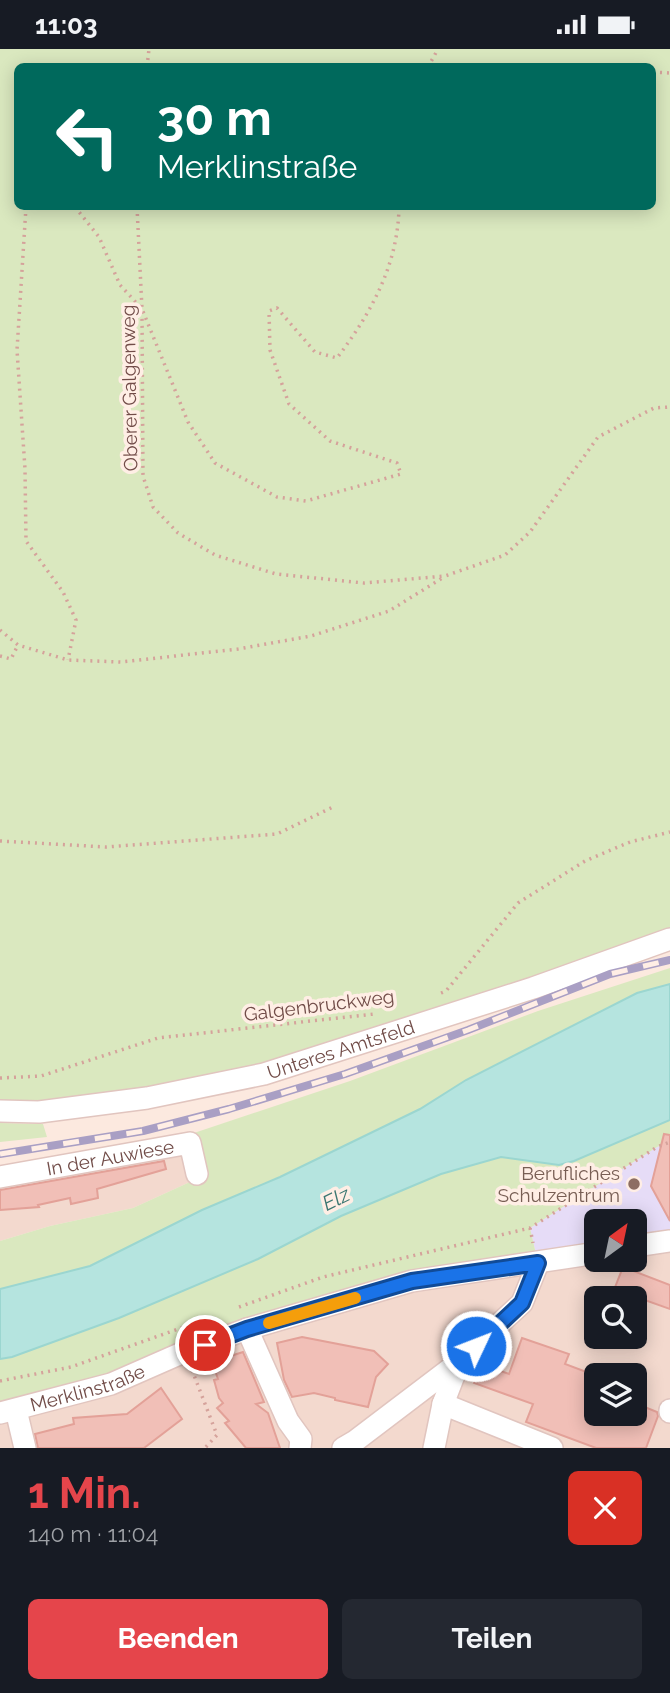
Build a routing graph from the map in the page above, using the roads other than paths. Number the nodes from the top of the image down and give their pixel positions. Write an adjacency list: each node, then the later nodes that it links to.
1 (670, 939): 2 (street, Unteres Amtsfeld)
2 (0, 1111)
3 (197, 1174): 4 (street, In der Auwiese)
4 (0, 1177)
5 (670, 1241): 6 (street)
6 (648, 1244)
7 (584, 1255): 8 (street, Merklinstraße)
8 (538, 1263): 9 (street, Merklinstraße); 10 (street)
9 (247, 1329): 12 (street, Merklinstraße); 14 (street)
10 (460, 1360): 11 (street); 15 (street)
11 (443, 1404): 16 (street); 17 (street)
12 (8, 1412): 13 (street)
13 (25, 1448)
14 (300, 1448)
15 (343, 1448)
16 (434, 1448)
17 (552, 1448)

